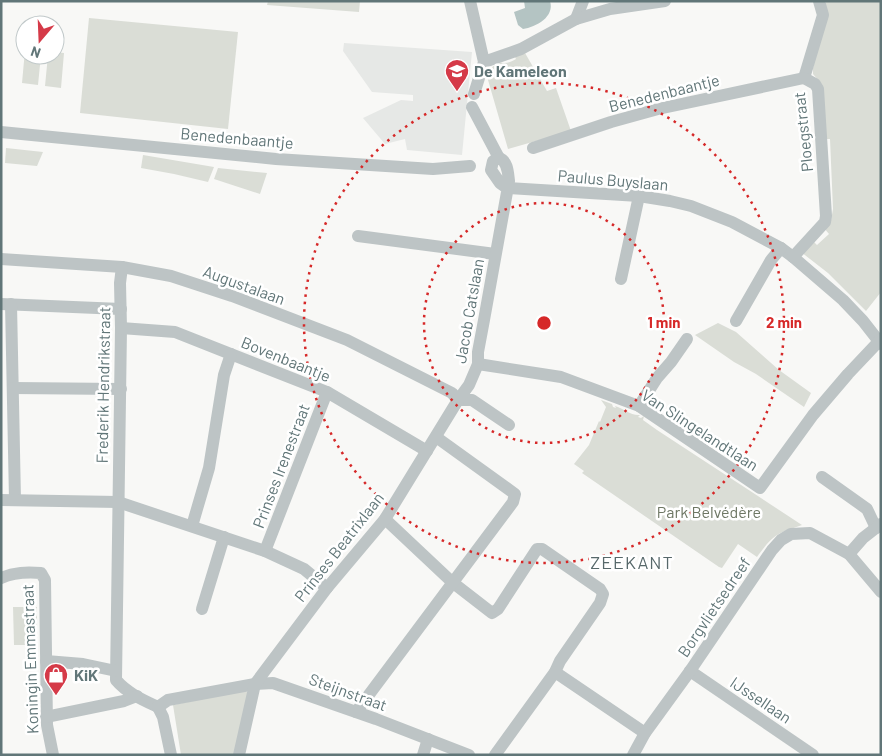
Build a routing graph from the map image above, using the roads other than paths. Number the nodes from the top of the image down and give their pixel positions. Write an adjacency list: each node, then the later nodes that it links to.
1 (583, 1): 5 (street)
2 (665, 1): 5 (street)
3 (820, 1): 7 (street, Ploegstraat)
4 (469, 8): 6 (street)
5 (576, 19): 6 (street)
6 (484, 62): 11 (street, Jacob Catslaan)
7 (804, 78): 9 (street, Benedenbaantje); 16 (street, Ploegstraat)
8 (1, 132): 10 (street, Benedenbaantje)
9 (533, 148)
10 (470, 166)
11 (507, 188): 12 (street, Paulus Buyslaan); 15 (street, Jacob Catslaan)
12 (639, 196): 14 (street, Paulus Buyslaan); 19 (street)
13 (358, 236): 15 (street, Jacob Catslaan)
14 (780, 248): 16 (street, Paulus Buyslaan); 22 (street)
15 (495, 254): 28 (street, Jacob Catslaan)
16 (793, 257): 25 (street, Paulus Buyslaan)
17 (1, 259): 18 (street, Augustalaan)
18 (122, 267): 21 (street, Frederik Hendrikstraat); 32 (street, Augustalaan)
19 (621, 279)
20 (6, 304): 21 (street); 26 (street)
21 (121, 309): 23 (street, Frederik Hendrikstraat)
22 (736, 321)
23 (121, 328): 27 (street, Bovenbaantje); 30 (street, Frederik Hendrikstraat)
24 (687, 339): 33 (street)
25 (880, 341): 33 (street, Van Slingelandtlaan)
26 (6, 354): 29 (street)
27 (231, 354): 31 (street, Bovenbaantje); 43 (street)
28 (478, 364): 32 (street, Jacob Catslaan); 33 (street, Van Slingelandtlaan)
29 (13, 388): 30 (street); 35 (street)
30 (120, 389): 41 (street, Frederik Hendrikstraat)
31 (327, 392): 37 (street, Bovenbaantje); 46 (street, Prinses Irenestraat)
32 (458, 400): 34 (street); 36 (street, Prinses Beatrixlaan)
33 (639, 406)
34 (509, 425)
35 (7, 428): 40 (street)
36 (436, 437): 37 (street, Prinses Beatrixlaan); 49 (street)
37 (427, 451): 42 (street, Prinses Beatrixlaan)
38 (822, 477): 44 (street)
39 (1, 500): 40 (street)
40 (15, 500): 41 (street)
41 (118, 502): 43 (street); 54 (street, Frederik Hendrikstraat)
42 (384, 519): 49 (street); 50 (street, Prinses Beatrixlaan)
43 (192, 526): 45 (street)
44 (878, 526): 47 (street)
45 (224, 537): 46 (street); 52 (street)
46 (265, 551): 50 (street)
47 (849, 554): 51 (street); 55 (street, Borgvlietsedreef)
48 (1, 578): 53 (street, Koningin Emmastraat)
49 (452, 582): 56 (street); 60 (street)
50 (327, 588): 57 (street, Prinses Beatrixlaan)
51 (881, 592)
52 (202, 609)
53 (46, 661): 54 (street); 61 (street, Koningin Emmastraat)
54 (116, 671): 58 (street)
55 (690, 671): 62 (street, Borgvlietsedreef); 64 (street, IJssellaan)
56 (555, 672): 62 (street); 70 (street)
57 (255, 684): 59 (street, Steijnstraat); 60 (street, Steijnstraat); 67 (street)
58 (137, 696): 59 (street); 61 (street)
59 (158, 707): 66 (street)
60 (356, 712): 63 (street, Steijnstraat)
61 (46, 717): 65 (street, Koningin Emmastraat)
62 (645, 734): 71 (street, Borgvlietsedreef)
63 (428, 739): 68 (street); 69 (street, Steijnstraat)
64 (809, 754)
65 (53, 755)
66 (171, 755)
67 (239, 755)
68 (423, 755)
69 (469, 755)
70 (495, 755)
71 (633, 755)

